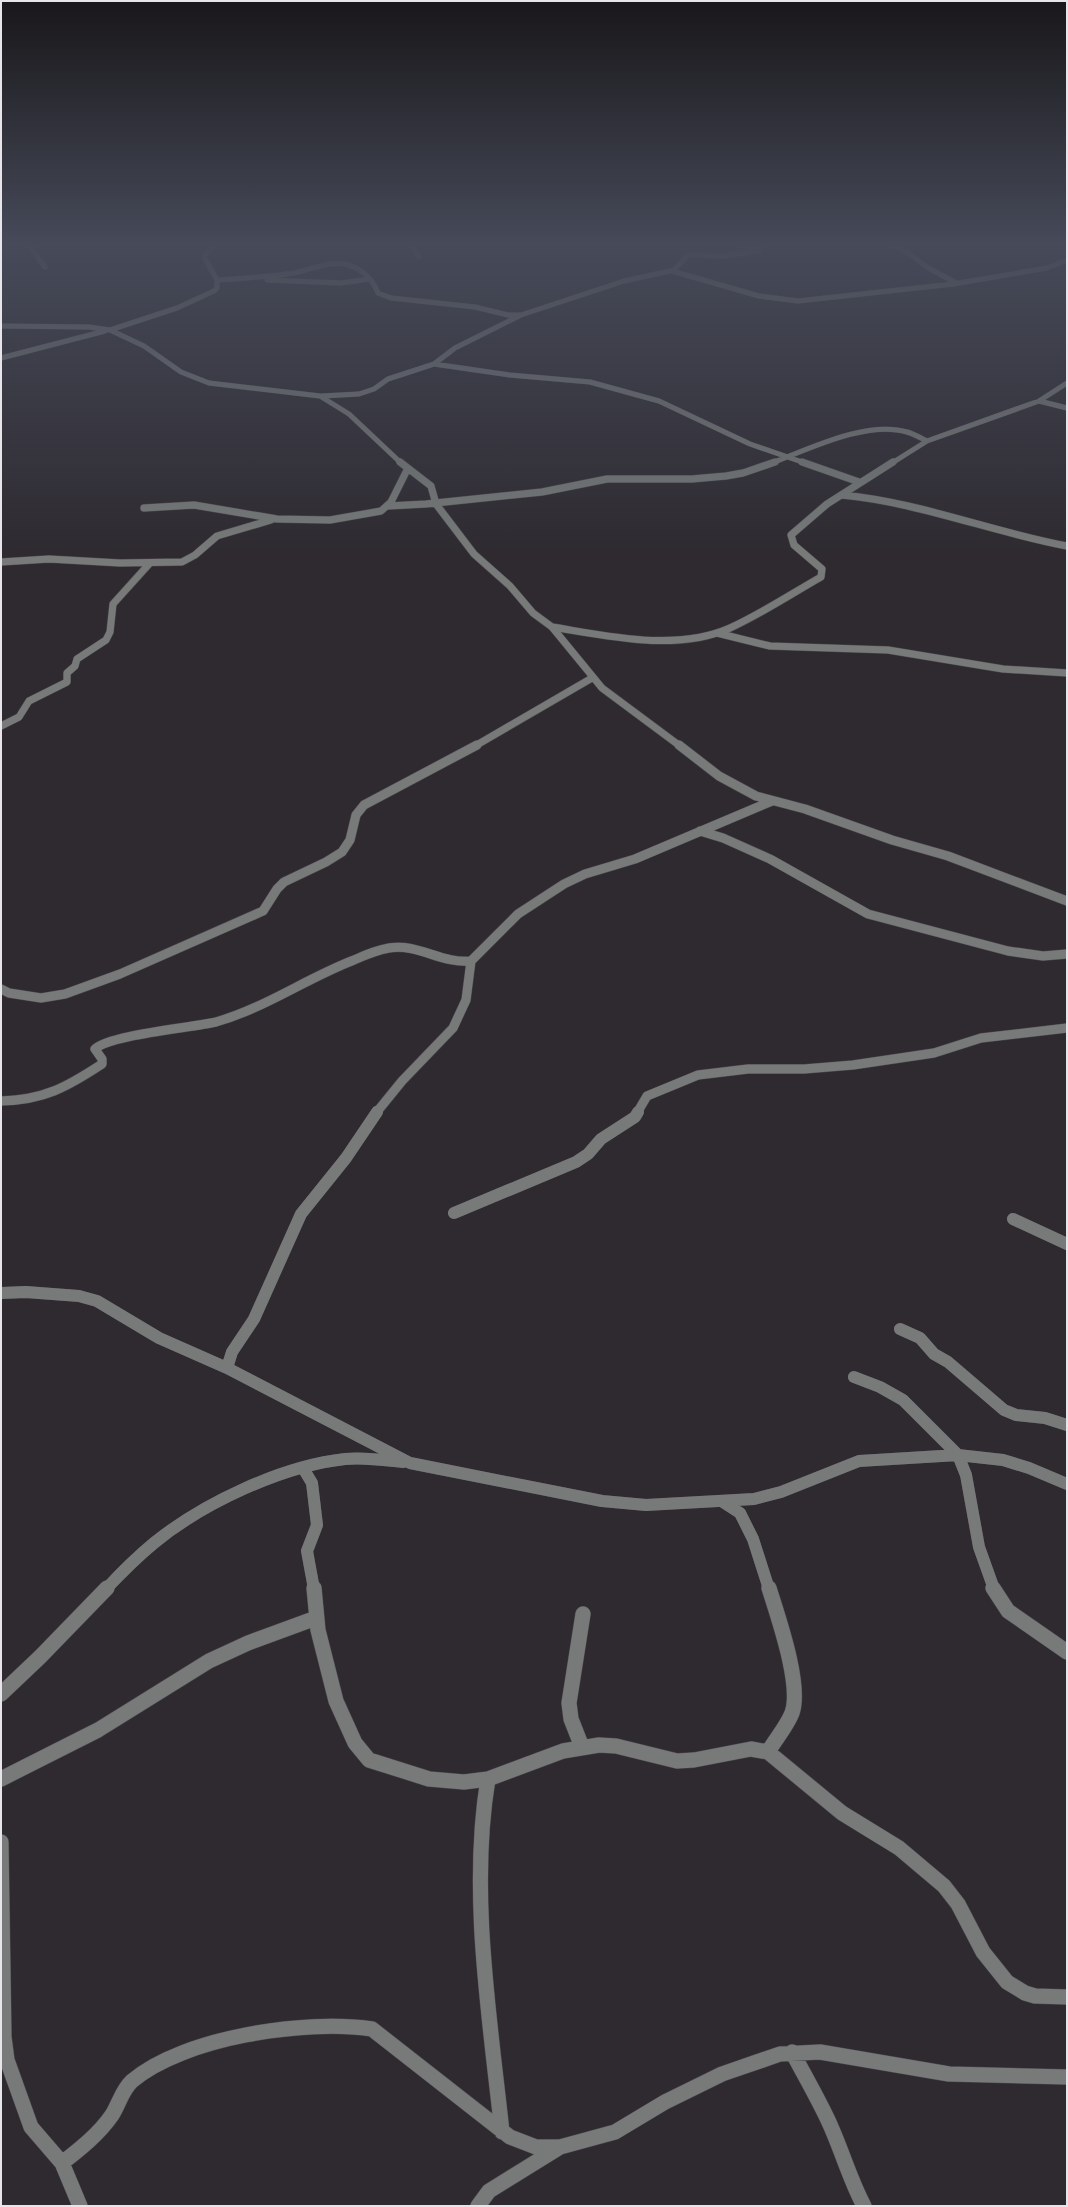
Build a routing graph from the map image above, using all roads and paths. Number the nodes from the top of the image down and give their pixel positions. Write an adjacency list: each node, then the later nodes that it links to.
1 (43, 348): 4 (street)
2 (147, 348): 7 (street)
3 (455, 348): 5 (street)
4 (1, 358)
5 (434, 364): 7 (street); 11 (street)
6 (1067, 383): 8 (street)
7 (320, 396): 12 (street)
8 (1039, 401): 9 (street); 10 (street)
9 (1067, 408)
10 (928, 440): 11 (street); 13 (street)
11 (788, 458): 13 (street); 15 (street)
12 (407, 470): 15 (street); 16 (street)
13 (859, 482): 14 (street)
14 (842, 495): 19 (street); 23 (street)
15 (436, 504): 16 (street); 22 (street)
16 (388, 506): 18 (street)
17 (144, 508): 18 (street)
18 (277, 519): 21 (street)
19 (1067, 546)
20 (1, 562): 21 (street)
21 (150, 563): 26 (street)
22 (552, 627): 23 (street); 25 (street)
23 (717, 634): 24 (street)
24 (1067, 673)
25 (592, 678): 27 (street); 32 (street)
26 (1, 726)
27 (772, 801): 28 (street); 29 (street)
28 (700, 831): 30 (street); 31 (street)
29 (1067, 901)
30 (1067, 954)
31 (471, 962): 34 (street); 40 (street)
32 (1, 989)
33 (1067, 1028): 35 (street)
34 (1, 1100)
35 (454, 1213)
36 (1013, 1219): 37 (street)
37 (1067, 1244)
38 (1, 1293): 40 (street)
39 (900, 1329): 42 (street)
40 (227, 1368): 44 (street)
41 (854, 1377): 43 (street)
42 (1067, 1425)
43 (958, 1456): 46 (street); 47 (street); 50 (street)
44 (410, 1463): 45 (street); 47 (street)
45 (303, 1468): 49 (street); 51 (street)
46 (1067, 1484)
47 (723, 1502): 53 (street)
48 (583, 1614): 52 (street)
49 (316, 1618): 54 (street); 55 (street)
50 (1067, 1652)
51 (1, 1694)
52 (582, 1747): 53 (street); 55 (street)
53 (768, 1752): 57 (street)
54 (1, 1779)
55 (488, 1779): 60 (street)
56 (1, 1842): 62 (street)
57 (1067, 1998)
58 (792, 2052): 59 (street); 61 (street); 65 (street)
59 (1067, 2077)
60 (502, 2132): 61 (street); 62 (street)
61 (560, 2147): 64 (street)
62 (62, 2163): 63 (street)
63 (80, 2206)
64 (478, 2206)
65 (864, 2206)

